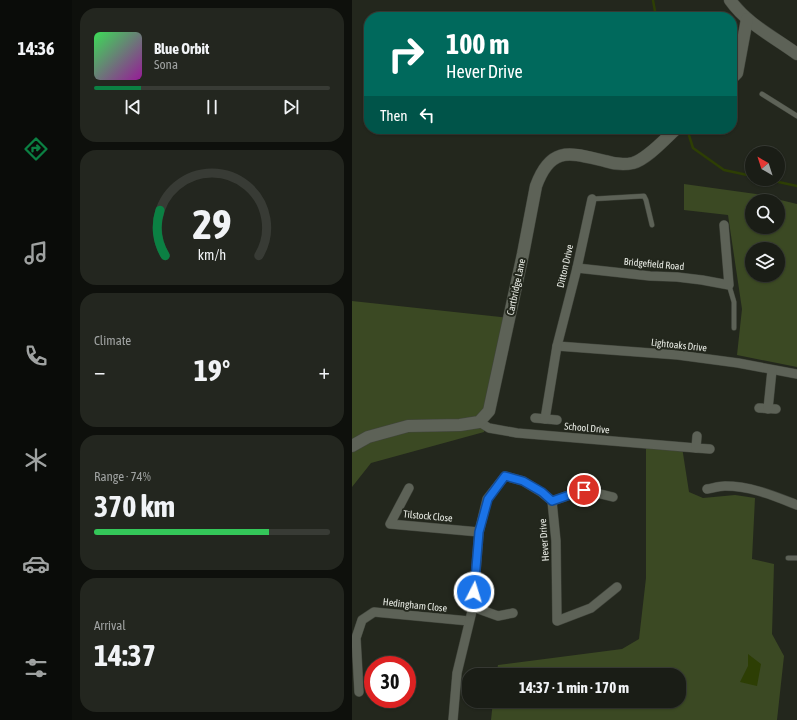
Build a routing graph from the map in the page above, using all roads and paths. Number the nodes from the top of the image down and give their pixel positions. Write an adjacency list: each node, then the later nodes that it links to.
1 (730, 0): 2 (street)
2 (747, 20): 3 (street); 4 (street)
3 (797, 54)
4 (737, 73)
5 (762, 94): 6 (lane)
6 (797, 116)
7 (670, 134): 21 (street, Cartbridge Lane)
8 (592, 199): 9 (lane, Ditton Drive); 11 (street, Ditton Drive)
9 (652, 225)
10 (724, 225): 12 (street)
11 (577, 268): 12 (street, Bridgefield Road); 14 (street, Ditton Drive)
12 (730, 285): 13 (lane)
13 (734, 328)
14 (557, 346): 15 (street, Lightoaks Drive); 19 (street, Ditton Drive)
15 (772, 370): 16 (street, Lightoaks Drive); 17 (street)
16 (797, 374)
17 (768, 409)
18 (535, 418): 19 (street)
19 (545, 419): 20 (street)
20 (557, 420)
21 (479, 422): 23 (street); 24 (street, School Drive)
22 (697, 436): 24 (street)
23 (352, 446)
24 (696, 448): 25 (street, School Drive)
25 (710, 449)
26 (409, 488): 31 (street, Tilstock Close)
27 (707, 489): 30 (street)
28 (613, 497): 29 (street)
29 (552, 501): 31 (street); 34 (street, Hever Drive)
30 (797, 505)
31 (479, 532): 35 (street)
32 (788, 558): 33 (lane)
33 (797, 558)
34 (617, 587)
35 (473, 607): 36 (street); 37 (street)
36 (513, 613)
37 (469, 621): 38 (street, Hedingham Close); 39 (street)
38 (359, 692)
39 (453, 720)

